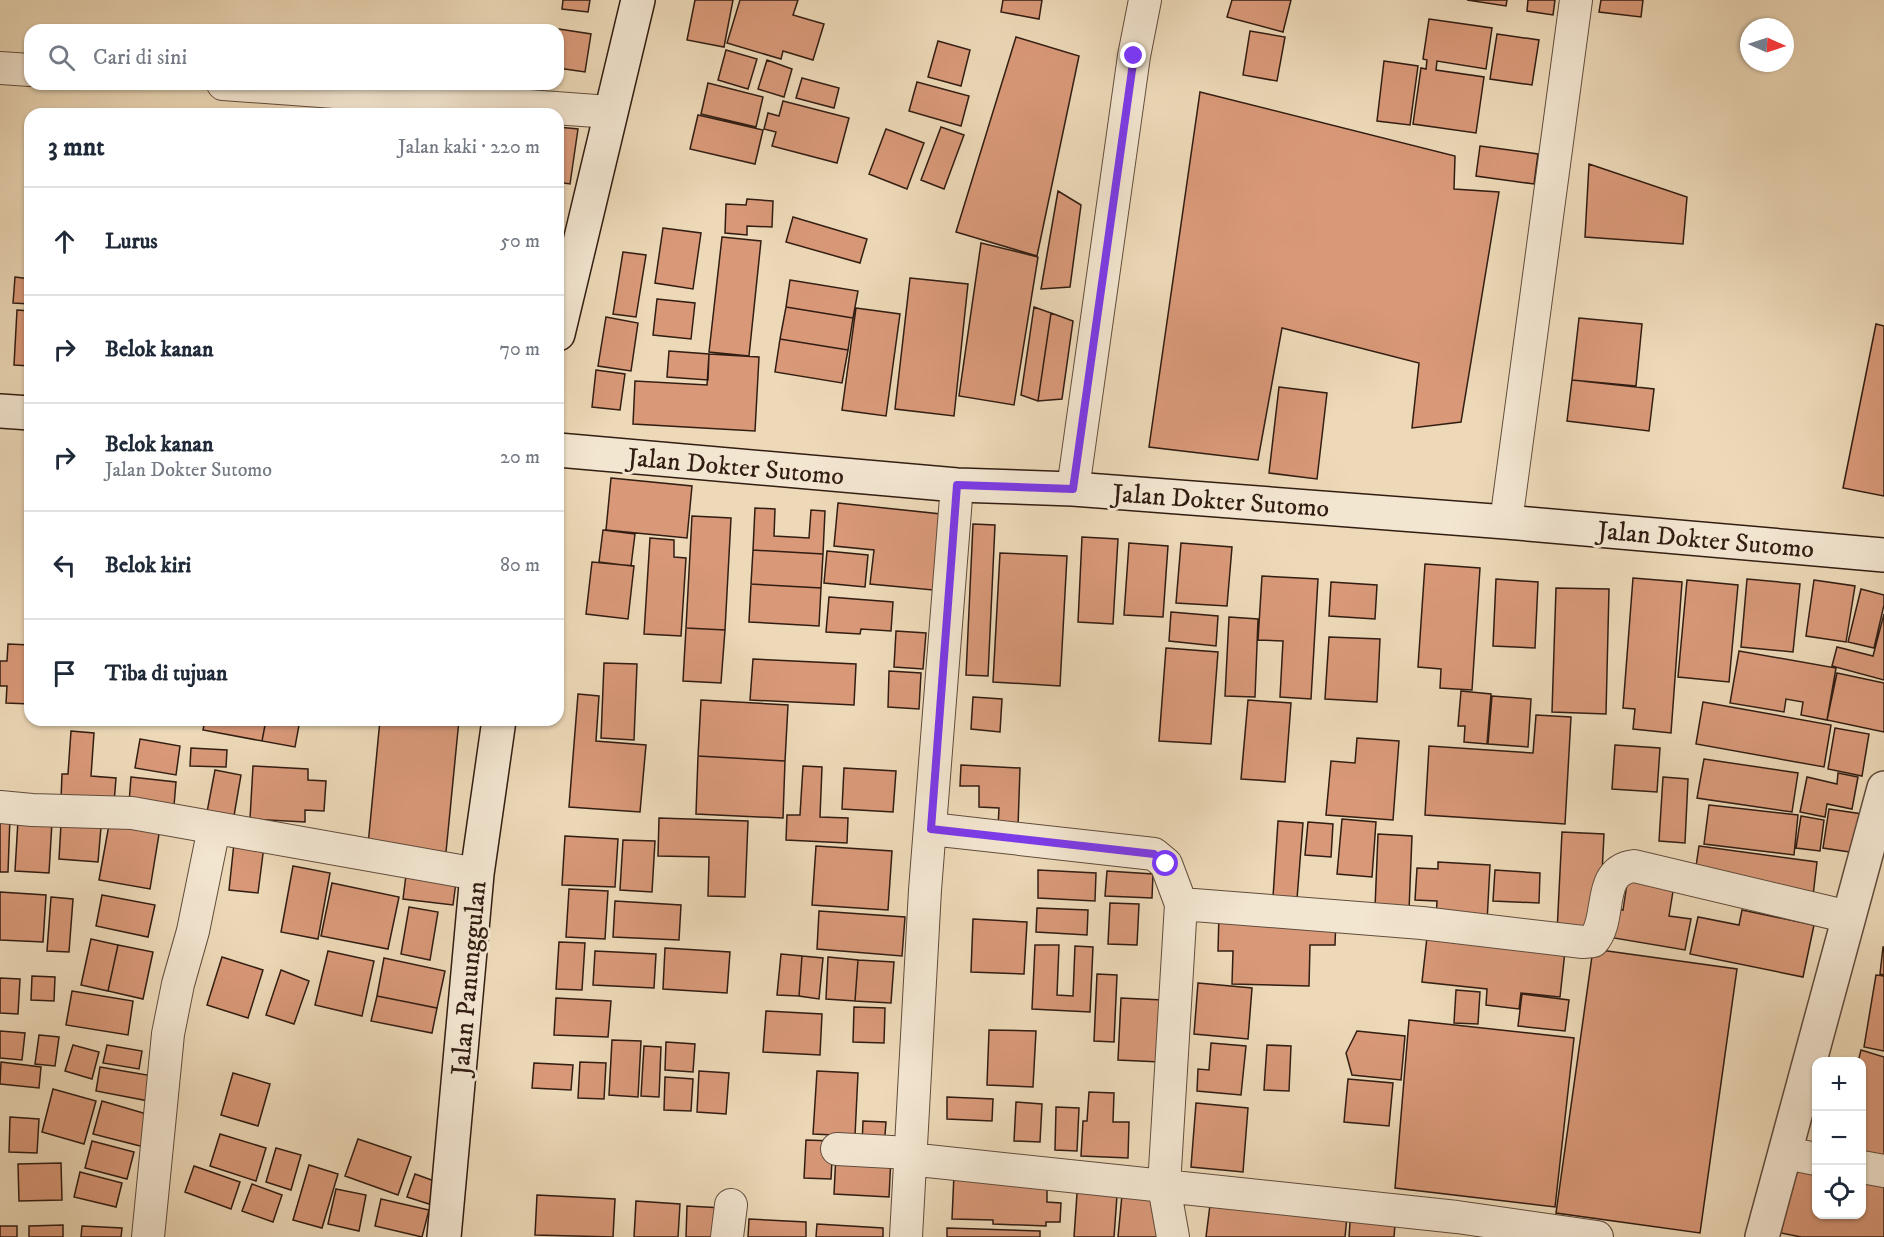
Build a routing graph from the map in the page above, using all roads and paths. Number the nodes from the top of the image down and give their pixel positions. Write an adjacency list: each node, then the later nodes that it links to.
1 (638, 0): 9 (main road)
2 (1145, 0): 15 (street)
3 (1576, 0): 16 (street)
4 (0, 68): 5 (street)
5 (24, 70)
6 (305, 90): 7 (street)
7 (555, 108)
8 (564, 109): 9 (street)
9 (610, 112): 10 (main road)
10 (564, 308)
11 (0, 411): 12 (main road)
12 (24, 413)
13 (570, 451): 14 (main road, Jalan Dokter Sutomo)
14 (957, 485): 15 (main road, Jalan Dokter Sutomo); 22 (street)
15 (1073, 489): 16 (main road, Jalan Dokter Sutomo)
16 (1506, 522): 17 (main road, Jalan Dokter Sutomo)
17 (1884, 555)
18 (498, 726): 23 (main road, Jalan Panunggulan)
19 (1884, 788): 25 (main road)
20 (0, 807): 21 (street)
21 (214, 828): 23 (street); 33 (street)
22 (931, 829): 24 (street); 27 (street)
23 (477, 874): 34 (main road, Jalan Panunggulan)
24 (1181, 904): 25 (street); 31 (street)
25 (1849, 917): 28 (main road)
26 (837, 1149): 27 (street)
27 (909, 1156): 31 (street); 36 (street)
28 (1801, 1156): 39 (main road)
29 (1866, 1168): 30 (street)
30 (1884, 1171)
31 (1164, 1186): 37 (street); 38 (street)
32 (731, 1205): 35 (street)
33 (148, 1237)
34 (444, 1237)
35 (727, 1237)
36 (906, 1237)
37 (1173, 1237)
38 (1597, 1237)
39 (1762, 1237)

